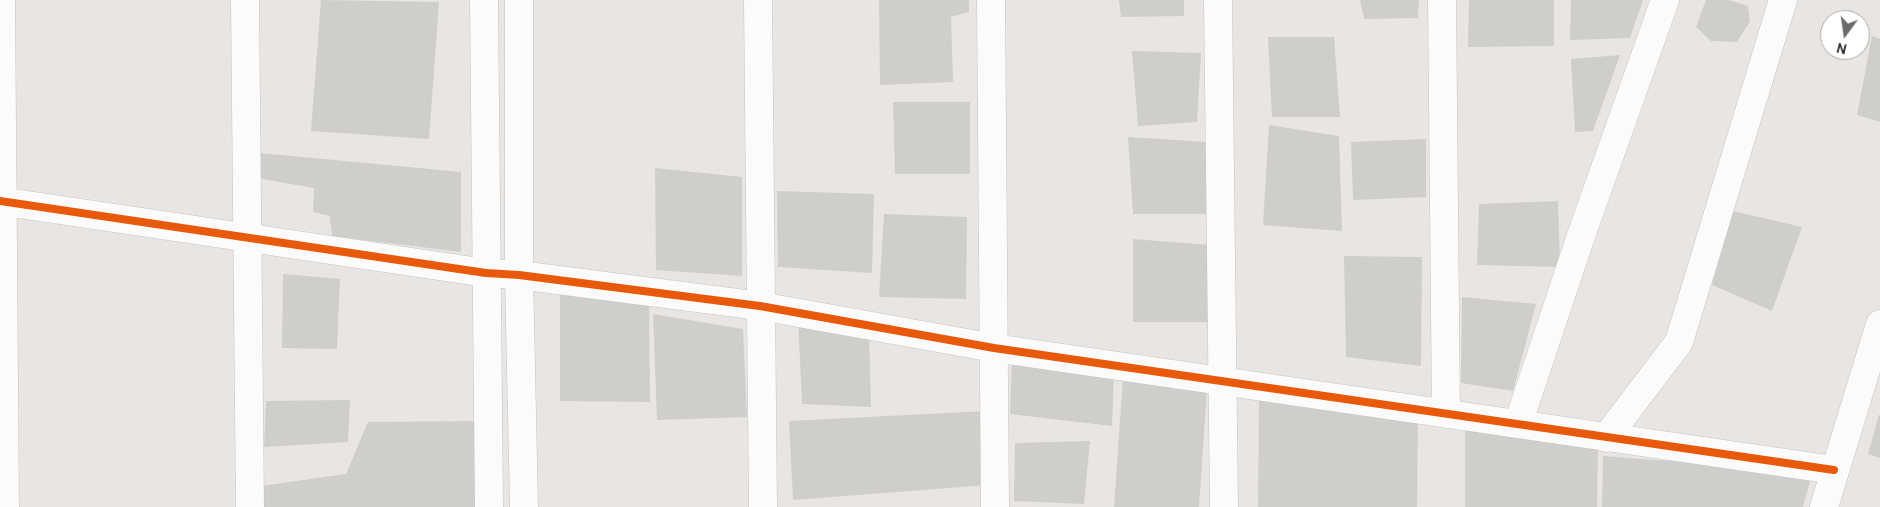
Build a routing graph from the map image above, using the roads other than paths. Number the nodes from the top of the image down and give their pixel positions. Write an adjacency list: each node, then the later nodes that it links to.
1 (1, 0): 11 (street)
2 (245, 0): 12 (street)
3 (484, 0): 13 (street)
4 (519, 0): 14 (street)
5 (758, 0): 15 (street)
6 (991, 0): 17 (street)
7 (1218, 0): 18 (street)
8 (1442, 0): 19 (street)
9 (1666, 0): 20 (street)
10 (1784, 0): 21 (street)
11 (1, 202): 12 (street); 23 (street)
12 (247, 238): 13 (street); 24 (street)
13 (486, 273): 14 (street); 25 (street)
14 (519, 275): 15 (street); 26 (street)
15 (760, 306): 17 (street); 27 (street)
16 (1880, 324): 22 (street)
17 (994, 348): 18 (street); 28 (street)
18 (1222, 382): 19 (street); 29 (street)
19 (1446, 414): 20 (street)
20 (1518, 424): 21 (street)
21 (1606, 438): 22 (street)
22 (1834, 470): 30 (street)
23 (6, 507)
24 (250, 507)
25 (489, 507)
26 (524, 507)
27 (763, 507)
28 (995, 507)
29 (1224, 507)
30 (1824, 507)

